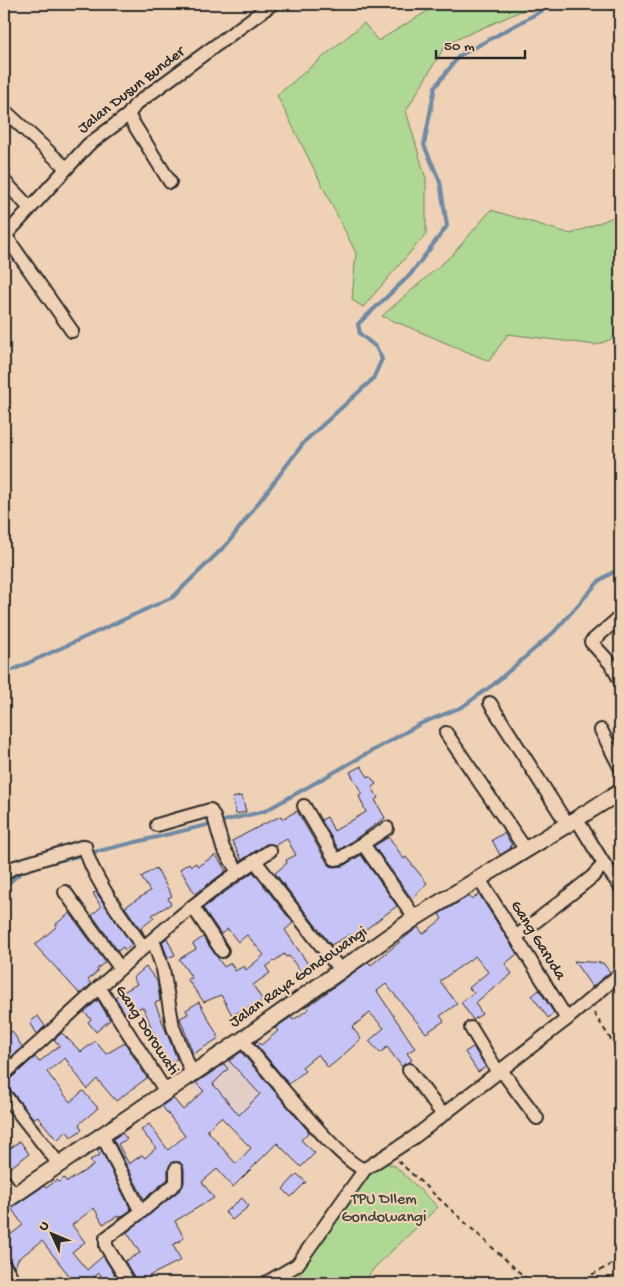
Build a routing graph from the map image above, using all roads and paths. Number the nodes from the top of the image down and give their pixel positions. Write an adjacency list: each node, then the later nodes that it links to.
1 (272, 4): 3 (street, Jalan Dusun Bunder)
2 (4, 110): 4 (street)
3 (128, 115): 4 (street, Jalan Dusun Bunder); 6 (street)
4 (66, 168): 7 (street, Jalan Dusun Bunder)
5 (4, 181): 7 (street)
6 (170, 182)
7 (30, 208): 8 (street, Jalan Dusun Bunder)
8 (4, 236): 9 (street)
9 (72, 332)
10 (620, 617): 11 (street)
11 (620, 680)
12 (490, 703): 18 (street)
13 (601, 730): 15 (street)
14 (446, 734): 22 (street)
15 (620, 767)
16 (620, 792): 18 (street, Jalan Raya Gondowangi)
17 (304, 806): 21 (street)
18 (571, 821): 22 (street, Jalan Raya Gondowangi); 25 (street)
19 (157, 825): 26 (street)
20 (387, 828): 21 (street)
21 (362, 844): 32 (street)
22 (526, 850): 28 (street, Jalan Raya Gondowangi)
23 (270, 851): 24 (street)
24 (255, 861): 26 (street); 37 (street)
25 (604, 864): 29 (street); 33 (street)
26 (238, 872): 31 (street)
27 (4, 874): 34 (street)
28 (479, 879): 32 (street, Jalan Raya Gondowangi); 33 (street, Gang Garuda)
29 (620, 886)
30 (65, 892): 36 (street)
31 (193, 907): 34 (street); 35 (street)
32 (415, 918): 37 (street, Jalan Raya Gondowangi)
33 (516, 937): 41 (street, Gang Garuda)
34 (148, 944): 36 (street); 48 (street)
35 (222, 951)
36 (120, 968): 39 (street)
37 (341, 971): 43 (street, Jalan Raya Gondowangi)
38 (620, 974): 40 (street)
39 (99, 987): 47 (street); 49 (street, Gang Dorowati)
40 (587, 1003): 41 (street); 44 (path)
41 (567, 1019): 46 (street)
42 (471, 1028): 46 (street)
43 (242, 1040): 48 (street, Jalan Raya Gondowangi); 57 (street)
44 (620, 1054)
45 (409, 1070): 51 (street)
46 (500, 1071): 51 (street); 52 (street)
47 (4, 1074)
48 (192, 1074): 49 (street, Jalan Raya Gondowangi)
49 (166, 1092): 53 (street, Jalan Raya Gondowangi)
50 (4, 1094): 55 (street)
51 (442, 1115): 54 (street)
52 (537, 1118)
53 (102, 1135): 55 (street, Jalan Raya Gondowangi); 60 (street)
54 (391, 1154): 57 (street); 64 (path)
55 (59, 1164): 59 (street, Jalan Raya Gondowangi)
56 (176, 1169): 60 (street)
57 (365, 1169): 63 (street)
58 (4, 1181): 59 (street)
59 (9, 1199)
60 (141, 1212): 62 (street)
61 (620, 1260): 65 (path)
62 (129, 1283)
63 (266, 1283)
64 (531, 1283)
65 (576, 1283)

